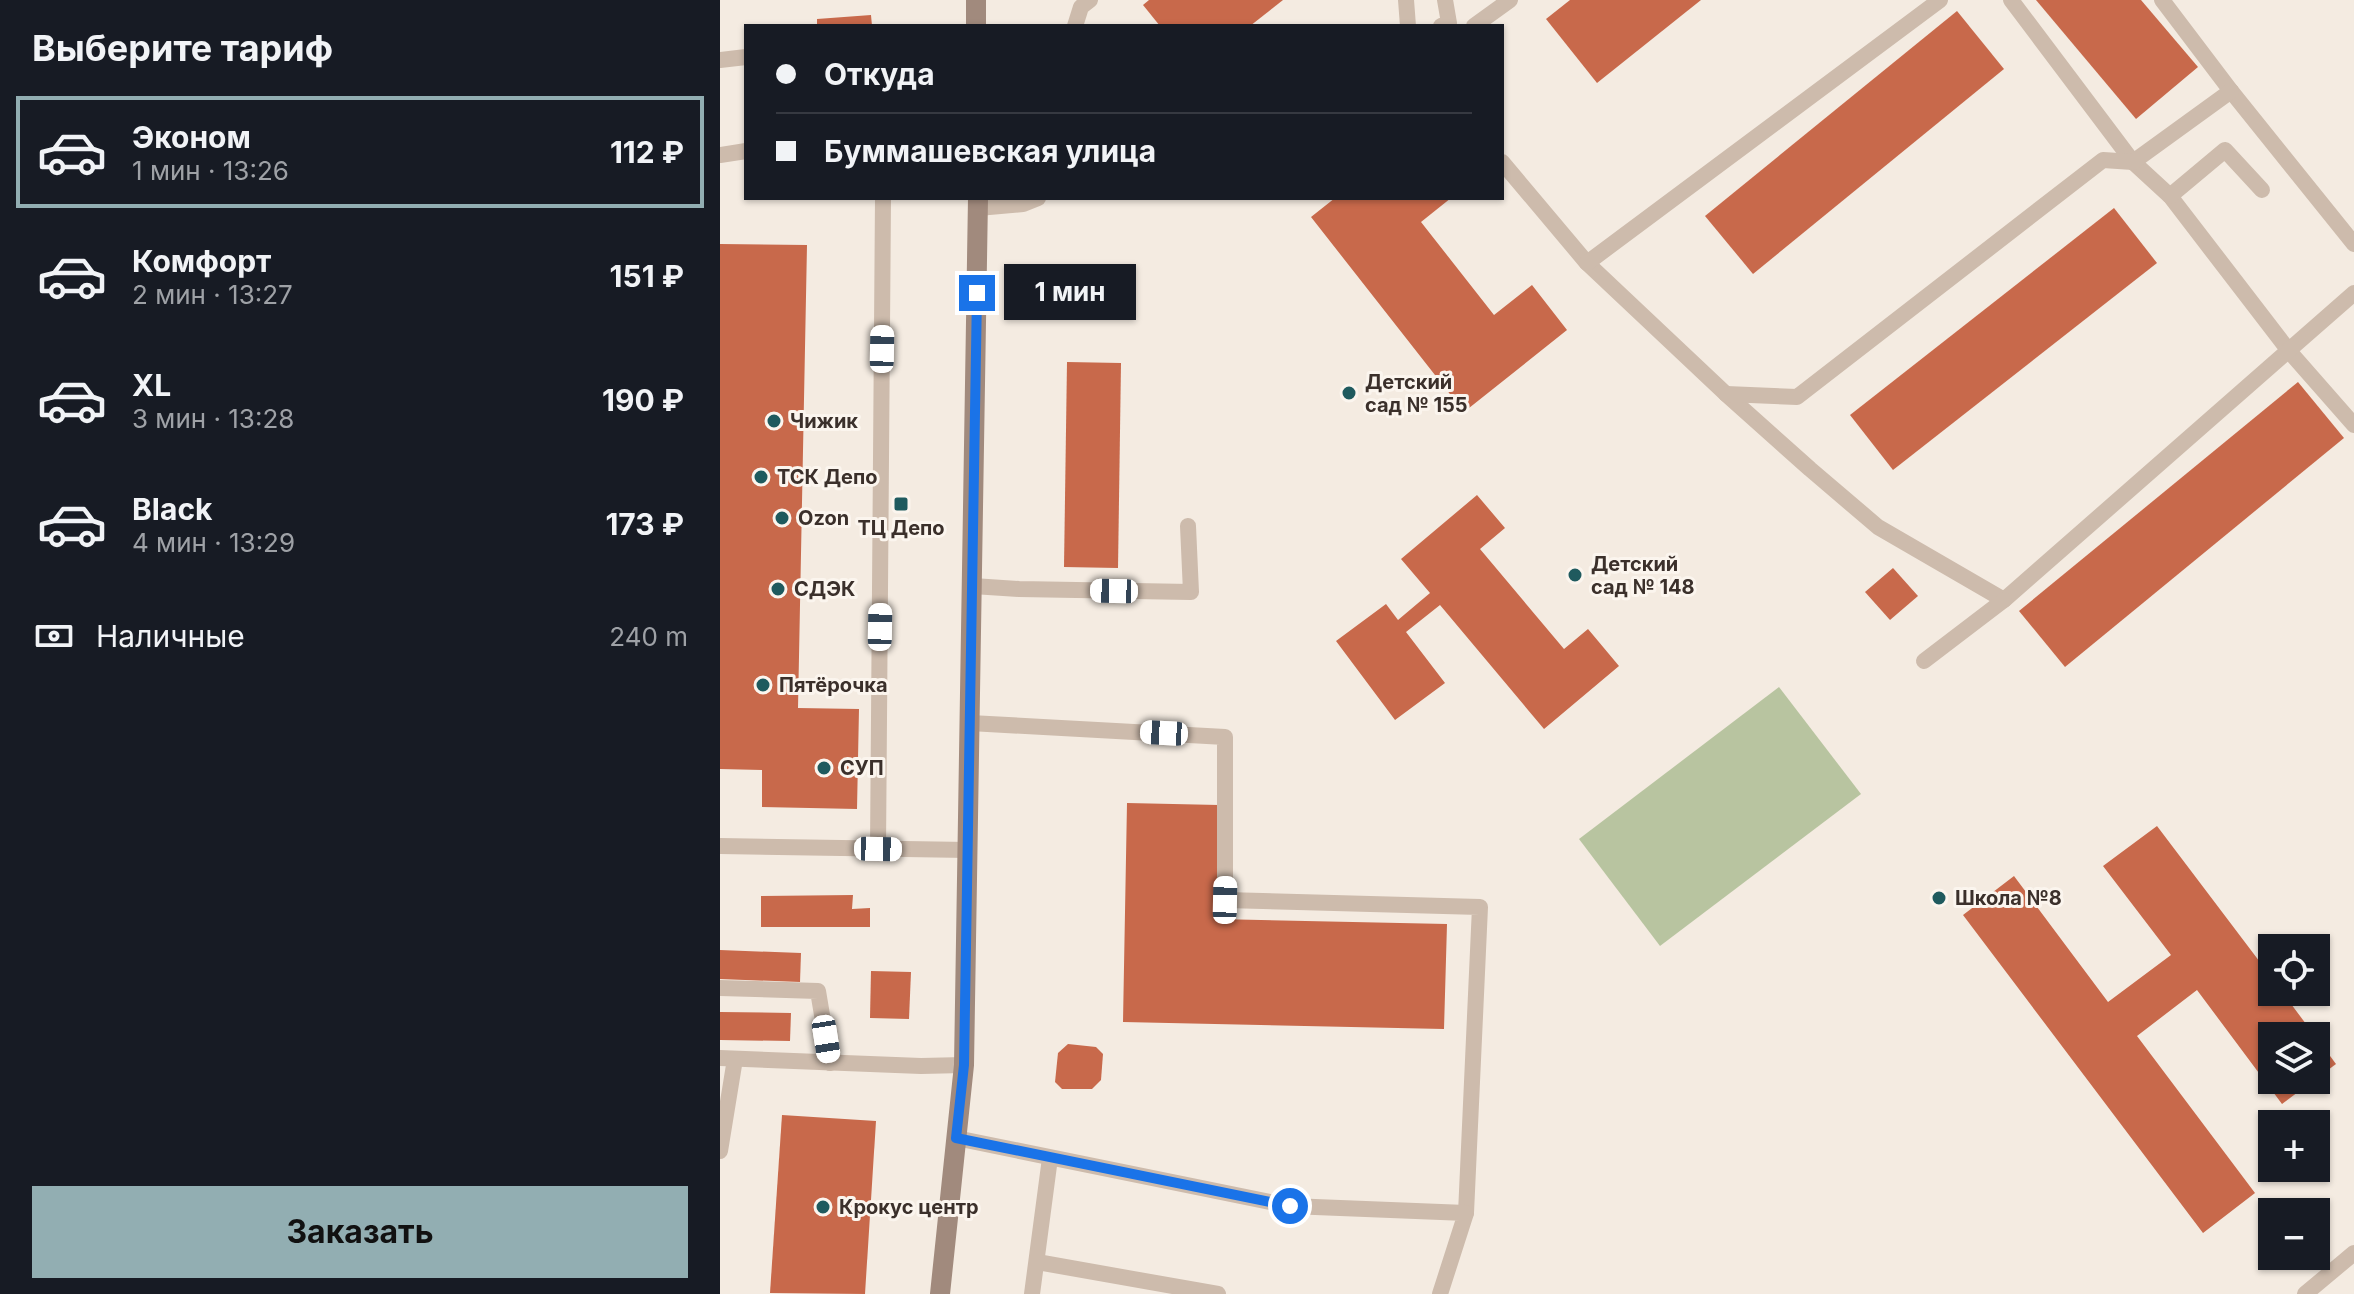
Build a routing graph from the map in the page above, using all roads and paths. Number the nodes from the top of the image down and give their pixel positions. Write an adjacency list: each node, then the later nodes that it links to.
1 (976, 0): 9 (street)
2 (1090, 0): 10 (lane)
3 (1406, 0): 11 (lane)
4 (1445, 0): 12 (lane)
5 (1510, 0): 13 (lane)
6 (1940, 0): 27 (lane)
7 (2011, 0): 19 (lane)
8 (2162, 0): 16 (lane)
9 (976, 24)
10 (1076, 24)
11 (1408, 24)
12 (1446, 24)
13 (1477, 24)
14 (744, 57): 15 (lane)
15 (720, 60)
16 (2231, 91): 19 (lane); 26 (lane)
17 (744, 151): 18 (lane)
18 (720, 155)
19 (2133, 162): 22 (lane); 30 (lane)
20 (1504, 164): 27 (lane)
21 (2262, 190): 22 (lane)
22 (2170, 196): 29 (lane)
23 (883, 200): 38 (lane)
24 (1028, 200): 25 (lane)
25 (978, 203): 33 (street)
26 (2354, 244)
27 (1587, 263): 30 (lane)
28 (2354, 293): 29 (lane)
29 (2289, 351): 31 (lane); 34 (lane)
30 (1726, 394): 34 (lane)
31 (2354, 425)
32 (1188, 526): 33 (lane)
33 (973, 586): 36 (street)
34 (2004, 600): 35 (lane)
35 (1924, 661)
36 (970, 723): 39 (street); 47 (lane)
37 (720, 846): 38 (lane)
38 (878, 849): 39 (lane)
39 (968, 850): 43 (street)
40 (720, 988): 42 (lane)
41 (727, 1059): 42 (lane); 45 (lane)
42 (830, 1063): 43 (lane)
43 (964, 1065): 44 (street)
44 (956, 1138): 46 (lane); 50 (street)
45 (720, 1151)
46 (1050, 1158): 47 (lane); 49 (lane)
47 (1466, 1213): 53 (lane)
48 (2354, 1253): 54 (lane)
49 (1037, 1262): 51 (lane); 52 (lane)
50 (940, 1294)
51 (1032, 1294)
52 (1218, 1294)
53 (1440, 1294)
54 (2305, 1294)

